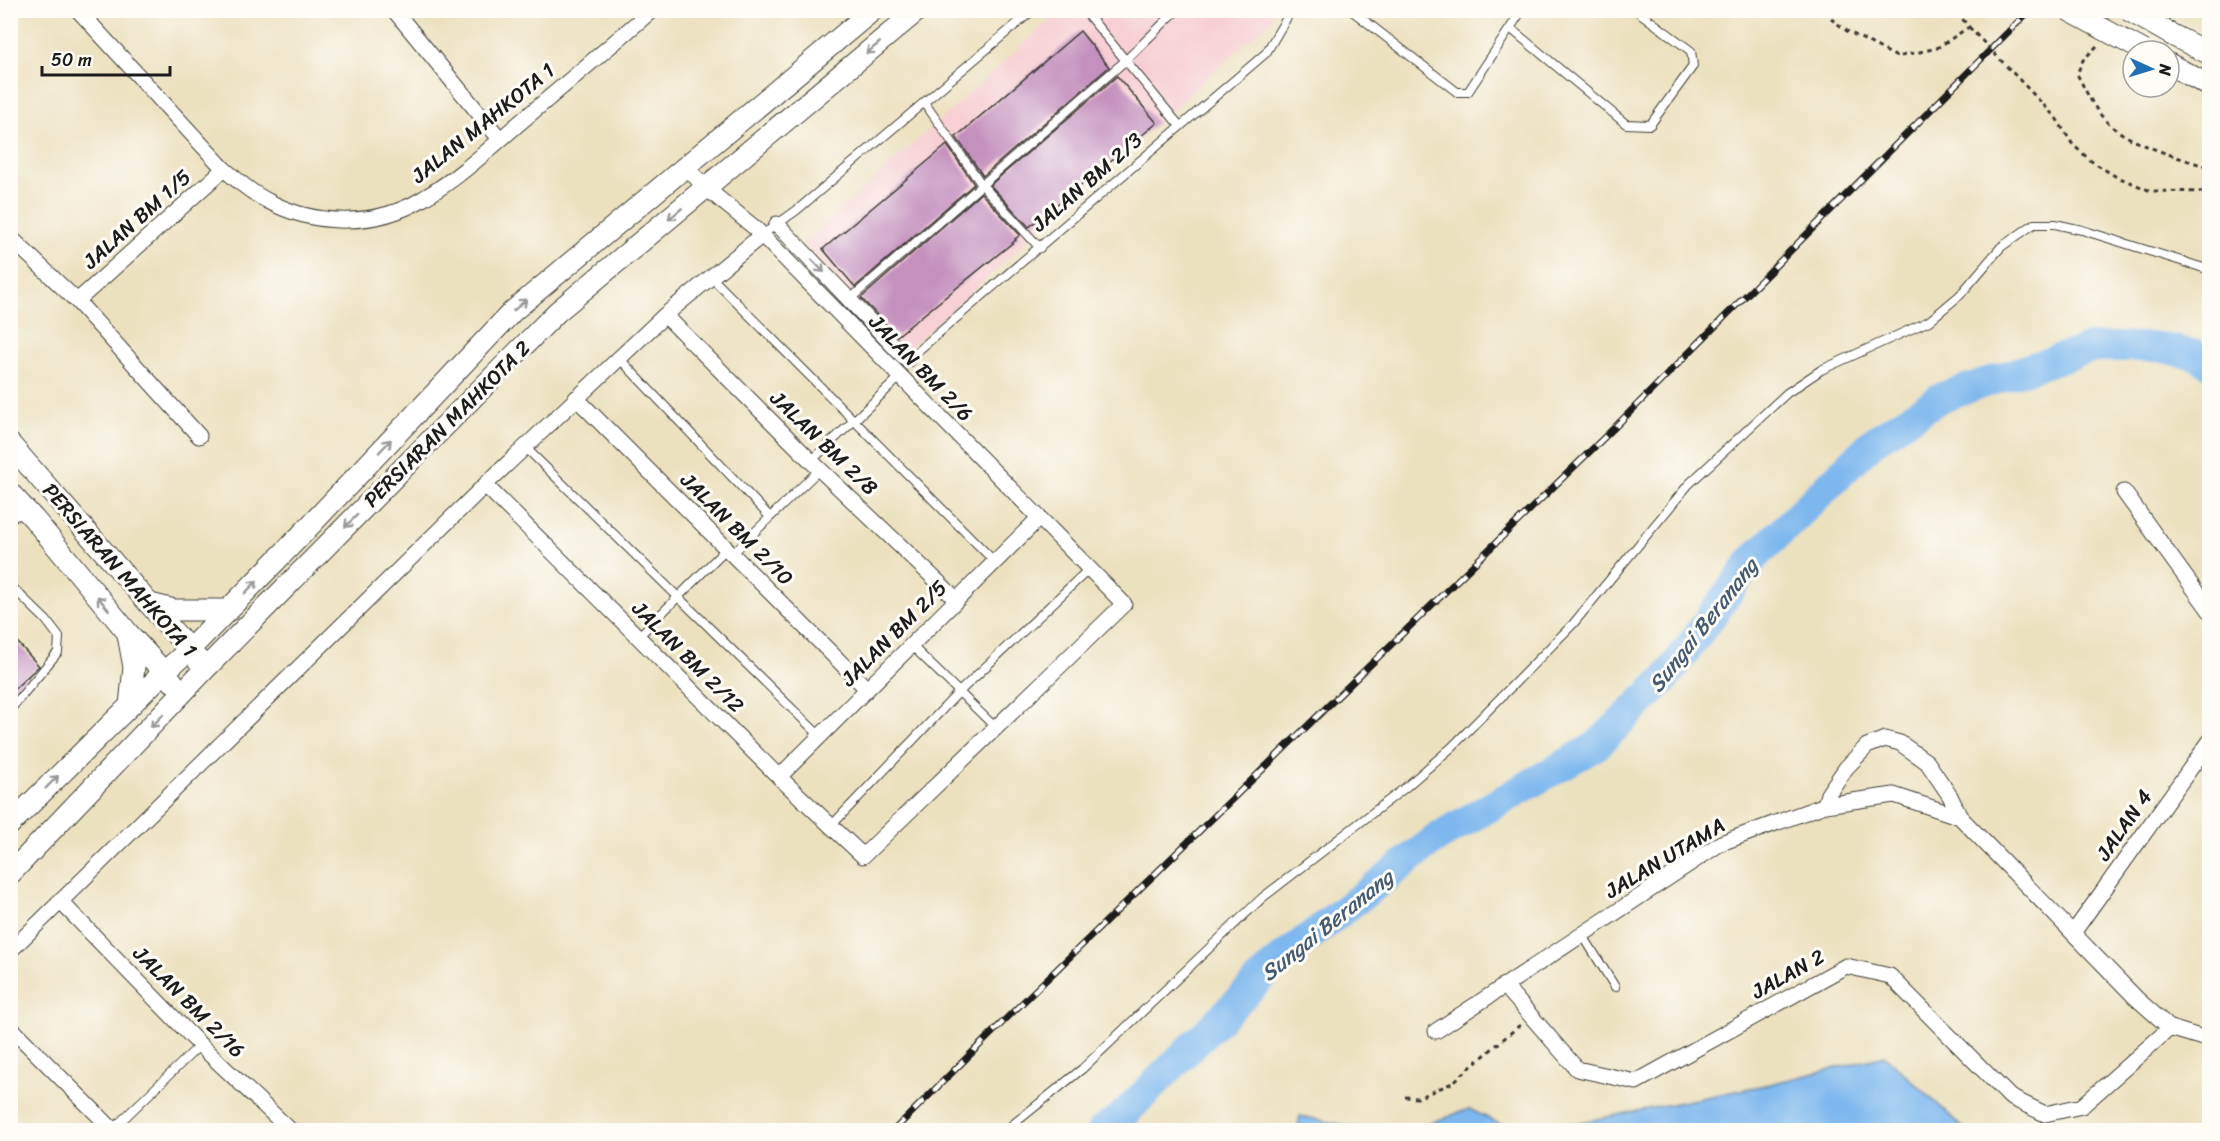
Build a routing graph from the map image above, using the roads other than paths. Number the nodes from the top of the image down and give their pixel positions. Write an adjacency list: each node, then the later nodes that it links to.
1 (78, 10): 25 (street, JALAN MAHKOTA 1)
2 (394, 10): 23 (street)
3 (652, 10): 23 (street, JALAN MAHKOTA 1)
4 (873, 10): 24 (main road, PERSIARAN MAHKOTA 2)
5 (918, 10): 27 (main road, PERSIARAN MAHKOTA 2, one-way to 27)
6 (1033, 10): 21 (lane)
7 (1083, 10): 18 (lane)
8 (1177, 10): 18 (lane)
9 (1287, 10): 22 (lane, JALAN BM 2/3)
10 (1351, 10): 15 (lane)
11 (1522, 10): 15 (lane)
12 (1636, 10): 15 (lane)
13 (2068, 10): 16 (main road, bridge)
14 (2128, 10): 17 (main road, bridge)
15 (1510, 28)
16 (2122, 39)
17 (2210, 54)
18 (1125, 61): 22 (lane); 26 (lane)
19 (2181, 70): 20 (main road)
20 (2210, 86)
21 (924, 102): 26 (lane); 28 (lane)
22 (1179, 126): 31 (lane, JALAN BM 2/3)
23 (500, 139): 25 (street, JALAN MAHKOTA 1)
24 (685, 166): 27 (street, JALAN BM 2/6); 59 (main road, PERSIARAN MAHKOTA 2, one-way to 24)
25 (224, 169): 35 (street, JALAN BM 1/5)
26 (982, 185): 31 (lane); 34 (lane)
27 (706, 188): 29 (street, JALAN BM 2/6); 65 (main road, PERSIARAN MAHKOTA 2, one-way to 65)
28 (777, 224): 29 (lane); 34 (street, one-way to 34)
29 (762, 235): 33 (street); 39 (street, JALAN BM 2/6)
30 (10, 237): 35 (street, JALAN BM 1/5)
31 (1040, 248): 38 (lane, JALAN BM 2/3)
32 (2210, 270): 94 (lane)
33 (711, 277): 36 (street); 41 (lane)
34 (850, 299): 38 (street)
35 (77, 300): 42 (street, JALAN BM 1/5)
36 (665, 315): 37 (street); 45 (street, JALAN BM 2/8)
37 (619, 358): 40 (street); 50 (lane)
38 (907, 360): 39 (lane, JALAN BM 2/3)
39 (898, 374): 41 (lane, JALAN BM 2/3); 51 (street, JALAN BM 2/6)
40 (576, 398): 44 (street); 52 (street, JALAN BM 2/10)
41 (854, 420): 45 (lane, JALAN BM 2/3); 53 (lane)
42 (199, 436)
43 (10, 444): 58 (main road, PERSIARAN MAHKOTA 1)
44 (525, 447): 46 (street); 56 (lane)
45 (816, 465): 50 (lane, JALAN BM 2/3); 57 (street, JALAN BM 2/8)
46 (484, 485): 62 (street, JALAN BM 2/12); 81 (street)
47 (2124, 492): 60 (street)
48 (10, 493): 49 (main road, PERSIARAN MAHKOTA 1)
49 (20, 515): 61 (main road, PERSIARAN MAHKOTA 1, one-way to 49)
50 (770, 517): 52 (lane, JALAN BM 2/3)
51 (1039, 518): 53 (street, JALAN BM 2/5); 54 (street, JALAN BM 2/6)
52 (729, 551): 56 (lane, JALAN BM 2/3); 67 (street, JALAN BM 2/10)
53 (995, 562): 57 (street, JALAN BM 2/5)
54 (1089, 568): 68 (lane); 72 (street, JALAN BM 2/6)
55 (10, 585): 71 (lane)
56 (678, 597): 62 (lane, JALAN BM 2/3); 73 (lane)
57 (957, 600): 63 (street, JALAN BM 2/5)
58 (150, 604): 59 (main road); 64 (main road, PERSIARAN MAHKOTA 1)
59 (229, 610): 64 (main road, PERSIARAN MAHKOTA 2)
60 (2210, 611)
61 (128, 633): 66 (main road, PERSIARAN MAHKOTA 1); 70 (main road)
62 (638, 637): 75 (street, JALAN BM 2/12)
63 (911, 645): 67 (street, JALAN BM 2/5); 68 (lane)
64 (189, 650): 65 (main road, PERSIARAN MAHKOTA 1); 66 (main road, PERSIARAN MAHKOTA 2)
65 (206, 668): 69 (main road, PERSIARAN MAHKOTA 2)
66 (163, 673): 69 (main road, PERSIARAN MAHKOTA 1); 70 (main road, PERSIARAN MAHKOTA 2)
67 (867, 689): 73 (street, JALAN BM 2/5)
68 (959, 692): 72 (lane); 79 (lane)
69 (185, 693): 80 (main road, PERSIARAN MAHKOTA 2, one-way to 80)
70 (130, 705): 78 (main road, PERSIARAN MAHKOTA 2, one-way to 70)
71 (10, 711)
72 (996, 728): 79 (street, JALAN BM 2/12)
73 (820, 736): 75 (street, JALAN BM 2/5)
74 (2210, 741): 82 (street, JALAN 4)
75 (779, 777): 79 (street, JALAN BM 2/12)
76 (1825, 805): 77 (street, JALAN UTAMA); 77 (street); 83 (street, JALAN UTAMA)
77 (1960, 817): 82 (street, JALAN UTAMA)
78 (10, 824)
79 (831, 826)
80 (10, 874)
81 (60, 901): 84 (street); 91 (street, JALAN BM 2/16)
82 (2073, 933): 88 (street, JALAN UTAMA)
83 (1582, 934): 85 (street, JALAN UTAMA); 86 (lane)
84 (10, 951)
85 (1504, 985): 88 (street, JALAN 2); 89 (street, JALAN UTAMA)
86 (1616, 987)
87 (10, 1027): 92 (street)
88 (2170, 1028): 90 (street, JALAN UTAMA)
89 (1436, 1031)
90 (2210, 1042)
91 (200, 1045): 92 (lane); 93 (street, JALAN BM 2/16)
92 (113, 1130)
93 (290, 1131)
94 (1006, 1131)

